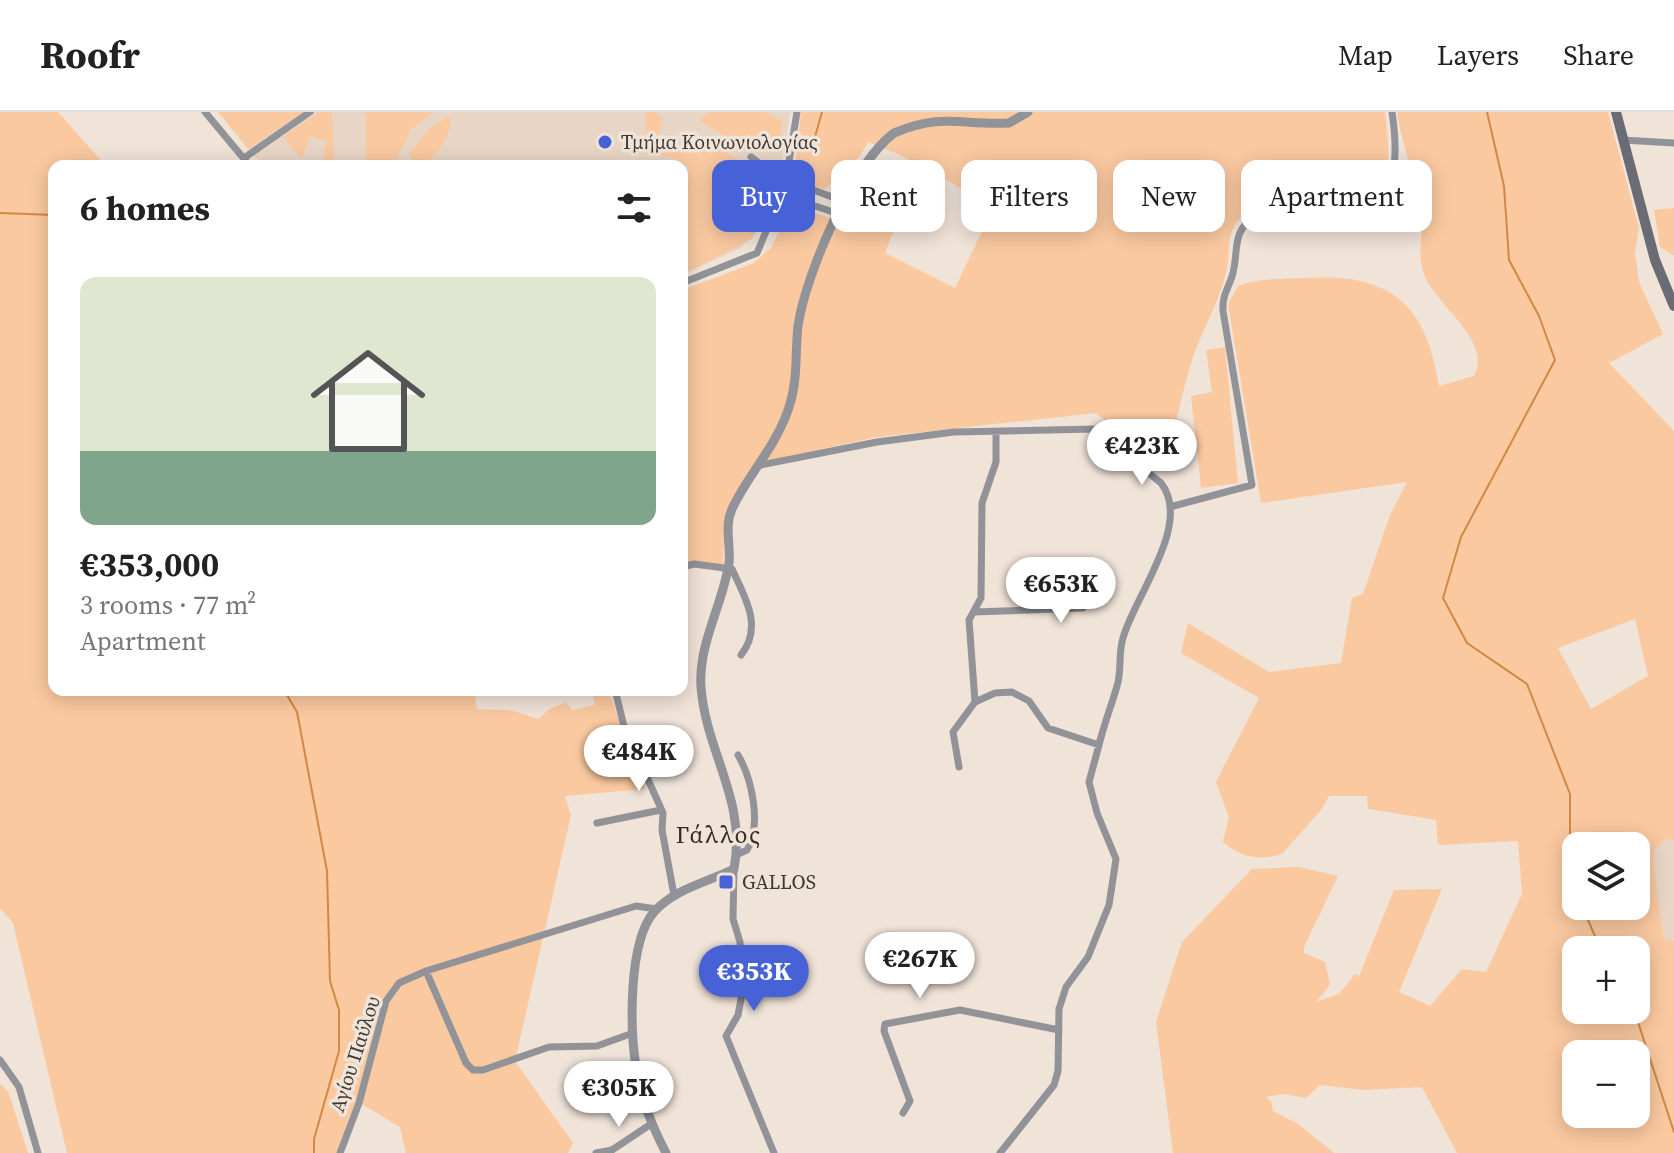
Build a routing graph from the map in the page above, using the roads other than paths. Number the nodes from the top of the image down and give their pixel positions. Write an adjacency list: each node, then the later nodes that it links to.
1 (205, 112): 10 (street)
2 (310, 112): 10 (street)
3 (797, 112): 12 (street)
4 (1028, 112): 13 (street)
5 (1392, 112): 20 (street)
6 (1616, 112): 7 (main road)
7 (1623, 140): 8 (street); 17 (main road)
8 (1674, 143)
9 (751, 157): 11 (street)
10 (244, 158)
11 (755, 160)
12 (789, 160)
13 (871, 160)
14 (831, 229): 19 (street)
15 (766, 232): 16 (street)
16 (688, 281)
17 (1674, 306)
18 (996, 431): 19 (street); 20 (street); 24 (street)
19 (761, 465): 21 (street)
20 (1170, 507): 28 (street)
21 (728, 566): 22 (street); 25 (street); 33 (street)
22 (688, 567)
23 (1088, 570): 24 (street)
24 (974, 612): 27 (street)
25 (741, 655)
26 (616, 696): 31 (street)
27 (975, 702): 28 (street); 30 (street)
28 (1099, 745): 38 (street)
29 (738, 755): 33 (street)
30 (959, 767)
31 (661, 810): 32 (street); 35 (street)
32 (597, 823)
33 (736, 855): 34 (street)
34 (734, 869): 35 (street); 47 (street)
35 (674, 895): 36 (street)
36 (657, 909): 37 (street, Αγίου Παύλου); 39 (street)
37 (426, 971): 39 (street); 44 (street, Αγίου Παύλου)
38 (1059, 1030): 41 (street); 48 (street)
39 (633, 1033): 42 (street)
40 (0, 1060): 43 (street)
41 (903, 1113)
42 (651, 1124): 45 (street); 46 (street)
43 (38, 1153)
44 (340, 1153)
45 (596, 1153)
46 (666, 1153)
47 (774, 1153)
48 (1000, 1153)

